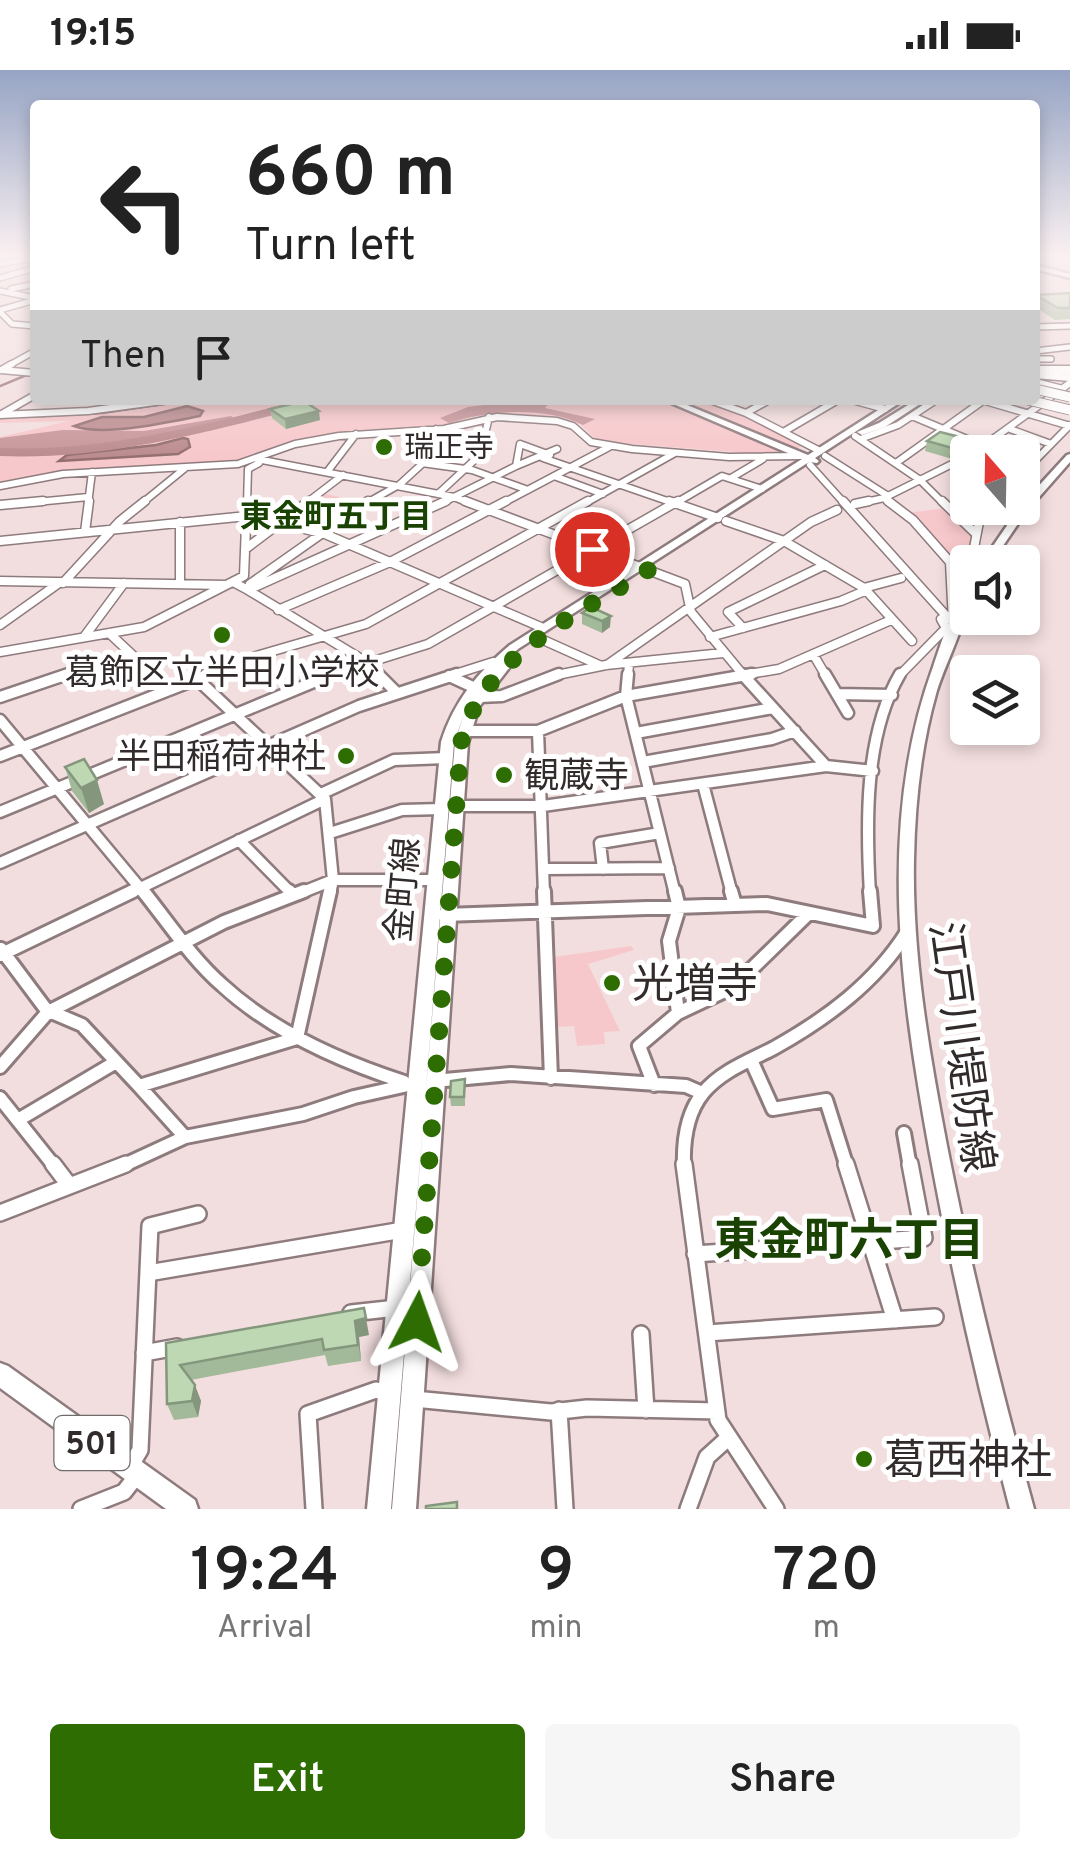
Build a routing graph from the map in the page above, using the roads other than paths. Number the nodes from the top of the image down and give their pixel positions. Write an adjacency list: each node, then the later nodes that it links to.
1 (12, 324): 3 (street); 5 (street)
2 (1070, 324): 4 (street)
3 (30, 326)
4 (1040, 326)
5 (0, 330)
6 (1070, 347): 7 (street)
7 (1040, 349)
8 (1040, 351): 11 (street)
9 (30, 355): 13 (street)
10 (1040, 359): 11 (street)
11 (1051, 359): 12 (street)
12 (1059, 368): 15 (street); 16 (street)
13 (0, 370): 14 (street)
14 (30, 373)
15 (1070, 373): 17 (main road); 23 (street)
16 (1040, 377)
17 (1040, 378)
18 (1040, 382): 23 (highway, bridge)
19 (1040, 382): 23 (street)
20 (30, 399): 40 (street)
21 (1040, 400): 23 (highway, bridge)
22 (1040, 400): 23 (highway, bridge)
23 (1067, 400): 42 (street)
24 (83, 405): 40 (street)
25 (112, 405): 38 (street)
26 (136, 405): 38 (street)
27 (682, 405): 61 (main road)
28 (724, 405): 41 (street)
29 (760, 405): 41 (street)
30 (829, 405): 49 (street)
31 (871, 405): 39 (street)
32 (892, 405): 39 (main road)
33 (901, 405): 51 (main road)
34 (914, 405): 51 (highway)
35 (928, 405): 43 (street)
36 (976, 405): 46 (street)
37 (999, 405): 42 (street)
38 (115, 408): 40 (street)
39 (886, 409): 61 (main road)
40 (88, 410)
41 (746, 413): 49 (street)
42 (1029, 414): 45 (street); 47 (street)
43 (912, 416): 46 (street); 51 (street)
44 (489, 418): 48 (street); 55 (street); 68 (street)
45 (1070, 425): 54 (street)
46 (944, 428): 52 (street); 63 (street)
47 (1010, 429): 53 (street); 54 (street)
48 (436, 430): 50 (street); 64 (street)
49 (785, 431): 61 (street)
50 (356, 434): 62 (street); 71 (street)
51 (860, 435): 61 (main road); 63 (street)
52 (959, 435)
53 (1002, 435)
54 (1051, 444): 57 (street)
55 (611, 446): 56 (street); 69 (street)
56 (675, 453): 60 (street); 77 (street)
57 (1040, 453)
58 (550, 454): 66 (street); 66 (street); 69 (street)
59 (1070, 457): 107 (main road)
60 (763, 458): 61 (street); 75 (street)
61 (813, 458): 80 (main road, 金町線); 85 (street); 94 (main road, 金町線); 124 (street)
62 (260, 460): 67 (street); 71 (street); 93 (street)
63 (896, 463): 76 (street)
64 (422, 464): 68 (street); 79 (street)
65 (950, 465): 76 (street)
66 (516, 466): 74 (street)
67 (184, 468): 70 (street); 99 (street)
68 (466, 468): 74 (street); 82 (street)
69 (570, 468): 73 (street); 77 (street)
70 (92, 472): 78 (street); 86 (street)
71 (327, 472): 72 (street)
72 (342, 475): 79 (street); 96 (street)
73 (554, 476): 81 (street); 83 (street)
74 (493, 477): 81 (street); 84 (street)
75 (730, 478): 80 (street); 87 (street)
76 (920, 480): 85 (street); 92 (street)
77 (620, 485): 83 (street); 87 (street)
78 (0, 486)
79 (398, 486): 82 (street); 103 (street)
80 (762, 488): 94 (main road, 金町線)
81 (528, 490): 90 (street)
82 (438, 494): 84 (street)
83 (604, 494): 100 (street)
84 (454, 497): 90 (street); 108 (street)
85 (886, 497): 89 (street); 112 (street)
86 (88, 498): 88 (street); 101 (street)
87 (671, 502): 94 (street); 110 (street)
88 (0, 504)
89 (855, 504)
90 (490, 510): 100 (street); 111 (street)
91 (838, 510): 105 (street)
92 (950, 510)
93 (247, 515): 95 (street); 96 (street); 109 (street)
94 (722, 519): 105 (street); 114 (main road, 金町線)
95 (180, 522): 99 (street); 120 (street)
96 (280, 522): 103 (street); 109 (street)
97 (966, 525): 102 (street)
98 (979, 525): 102 (street)
99 (112, 529): 101 (street); 117 (street)
100 (540, 530): 110 (street); 121 (street)
101 (86, 532): 104 (street)
102 (974, 532): 106 (street)
103 (324, 534): 108 (street); 122 (street)
104 (0, 541)
105 (784, 541): 113 (street); 125 (street)
106 (974, 545)
107 (998, 545)
108 (353, 546): 111 (street); 122 (street)
109 (248, 547): 119 (street)
110 (592, 549): 114 (street); 128 (street)
111 (390, 562): 121 (street); 129 (street)
112 (950, 562)
113 (825, 565): 123 (street); 134 (street)
114 (644, 569): 125 (street); 136 (main road, 金町線)
115 (901, 578): 123 (street)
116 (0, 581): 117 (street)
117 (62, 583): 118 (street); 133 (street)
118 (124, 583): 120 (street); 139 (street)
119 (230, 583): 120 (street); 122 (street); 135 (street)
120 (180, 584)
121 (442, 584): 128 (street); 138 (street)
122 (246, 589): 129 (street)
123 (865, 589): 132 (street); 134 (street)
124 (932, 603): 126 (street); 127 (street)
125 (690, 606): 137 (street); 148 (street)
126 (950, 606)
127 (950, 606)
128 (495, 607): 136 (street); 145 (street)
129 (278, 610): 138 (street)
130 (950, 615): 156 (street)
131 (950, 618): 198 (main road, 江戸川堤防線)
132 (891, 620): 140 (street); 144 (street)
133 (0, 625)
134 (743, 628): 137 (street)
135 (109, 633): 139 (street); 142 (street)
136 (542, 634): 146 (main road, 金町線); 148 (street)
137 (710, 636): 143 (street)
138 (325, 637): 145 (street); 151 (street)
139 (83, 638): 141 (street)
140 (912, 640)
141 (0, 652)
142 (129, 653): 152 (street); 158 (street)
143 (722, 653): 147 (street); 150 (street)
144 (813, 654): 150 (street); 155 (street)
145 (368, 663): 154 (street); 161 (street)
146 (501, 663): 149 (street); 153 (main road, 金町線)
147 (629, 664): 148 (street); 157 (street)
148 (604, 666): 153 (street)
149 (449, 676): 153 (street); 154 (street)
150 (744, 676): 157 (street); 159 (street)
151 (197, 679): 152 (street); 161 (street)
152 (169, 690): 168 (street)
153 (476, 692): 163 (main road, 金町線); 170 (main road, 金町線)
154 (397, 693): 167 (street)
155 (837, 694): 156 (street); 160 (street)
156 (892, 695): 173 (street)
157 (626, 696): 164 (street); 166 (street)
158 (0, 697)
159 (772, 708): 165 (street); 166 (street)
160 (848, 713)
161 (236, 714): 167 (street); 175 (street)
162 (0, 720): 168 (street)
163 (464, 731): 164 (street); 179 (main road, 金町線)
164 (538, 731): 178 (street)
165 (795, 731): 171 (street); 172 (street)
166 (636, 734): 171 (street)
167 (269, 745): 177 (street); 181 (street)
168 (23, 747): 169 (street); 175 (street)
169 (0, 756)
170 (446, 758): 177 (street); 179 (main road, 金町線)
171 (643, 762): 176 (street)
172 (826, 766): 173 (street); 174 (street)
173 (873, 771): 195 (street)
174 (703, 784): 176 (street); 193 (street)
175 (57, 788): 180 (street); 181 (street)
176 (650, 792): 178 (street); 183 (street)
177 (324, 796): 182 (street); 184 (street)
178 (543, 806): 179 (street); 188 (street)
179 (449, 807): 182 (street); 190 (main road, 金町線); 197 (main road, 金町線)
180 (0, 812)
181 (86, 825): 185 (street); 191 (street)
182 (330, 833): 189 (street)
183 (660, 833): 186 (street); 187 (street)
184 (238, 840): 191 (street); 192 (street)
185 (0, 863)
186 (669, 868): 187 (street); 194 (street)
187 (603, 869): 188 (street)
188 (545, 870): 196 (street)
189 (333, 880): 190 (street); 192 (street); 203 (street)
190 (436, 880): 197 (main road, 金町線)
191 (138, 887): 199 (street); 200 (street)
192 (292, 894): 199 (street)
193 (735, 905): 194 (street); 195 (street)
194 (679, 908): 196 (street); 202 (street)
195 (809, 913): 202 (street)
196 (546, 914): 197 (street); 207 (street)
197 (441, 916): 208 (main road, 金町線)
198 (909, 928): 204 (street); 247 (main road, 江戸川堤防線)
199 (184, 942): 201 (street); 203 (street)
200 (1, 951): 201 (street)
201 (49, 1012): 205 (street); 206 (street)
202 (678, 1013): 209 (street)
203 (297, 1038): 208 (street); 210 (street)
204 (750, 1060): 211 (street); 220 (street)
205 (116, 1062): 210 (street); 213 (street)
206 (0, 1068)
207 (551, 1078): 208 (street); 209 (street)
208 (427, 1082): 215 (street); 219 (main road, 金町線); 233 (main road, 金町線)
209 (654, 1085): 211 (street)
210 (139, 1086): 215 (street)
211 (702, 1094): 221 (street)
212 (0, 1098): 213 (street)
213 (18, 1120): 216 (street)
214 (904, 1133): 220 (street)
215 (185, 1137): 216 (street)
216 (69, 1185): 217 (street)
217 (0, 1213)
218 (198, 1214): 222 (street)
219 (405, 1230): 222 (street); 223 (main road, 金町線)
220 (872, 1243): 221 (street); 226 (street)
221 (695, 1254): 227 (street)
222 (148, 1273): 230 (street)
223 (398, 1308): 225 (street); 232 (main road, 金町線)
224 (935, 1317): 226 (street)
225 (330, 1318)
226 (896, 1320): 227 (street)
227 (707, 1333): 236 (street)
228 (641, 1334): 235 (street)
229 (202, 1342): 230 (street)
230 (144, 1353): 238 (street)
231 (0, 1374): 238 (main road, 501)
232 (390, 1393): 233 (street); 241 (street); 242 (main road, 金町線)
233 (411, 1399): 234 (street); 243 (main road, 金町線)
234 (559, 1410): 235 (street); 244 (street)
235 (646, 1410): 236 (street)
236 (716, 1411): 237 (street)
237 (727, 1439): 245 (street); 246 (street)
238 (133, 1471): 239 (main road, 501); 240 (street)
239 (170, 1505)
240 (81, 1509)
241 (314, 1509)
242 (378, 1509)
243 (404, 1509)
244 (566, 1509)
245 (688, 1509)
246 (776, 1509)
247 (1022, 1509)

